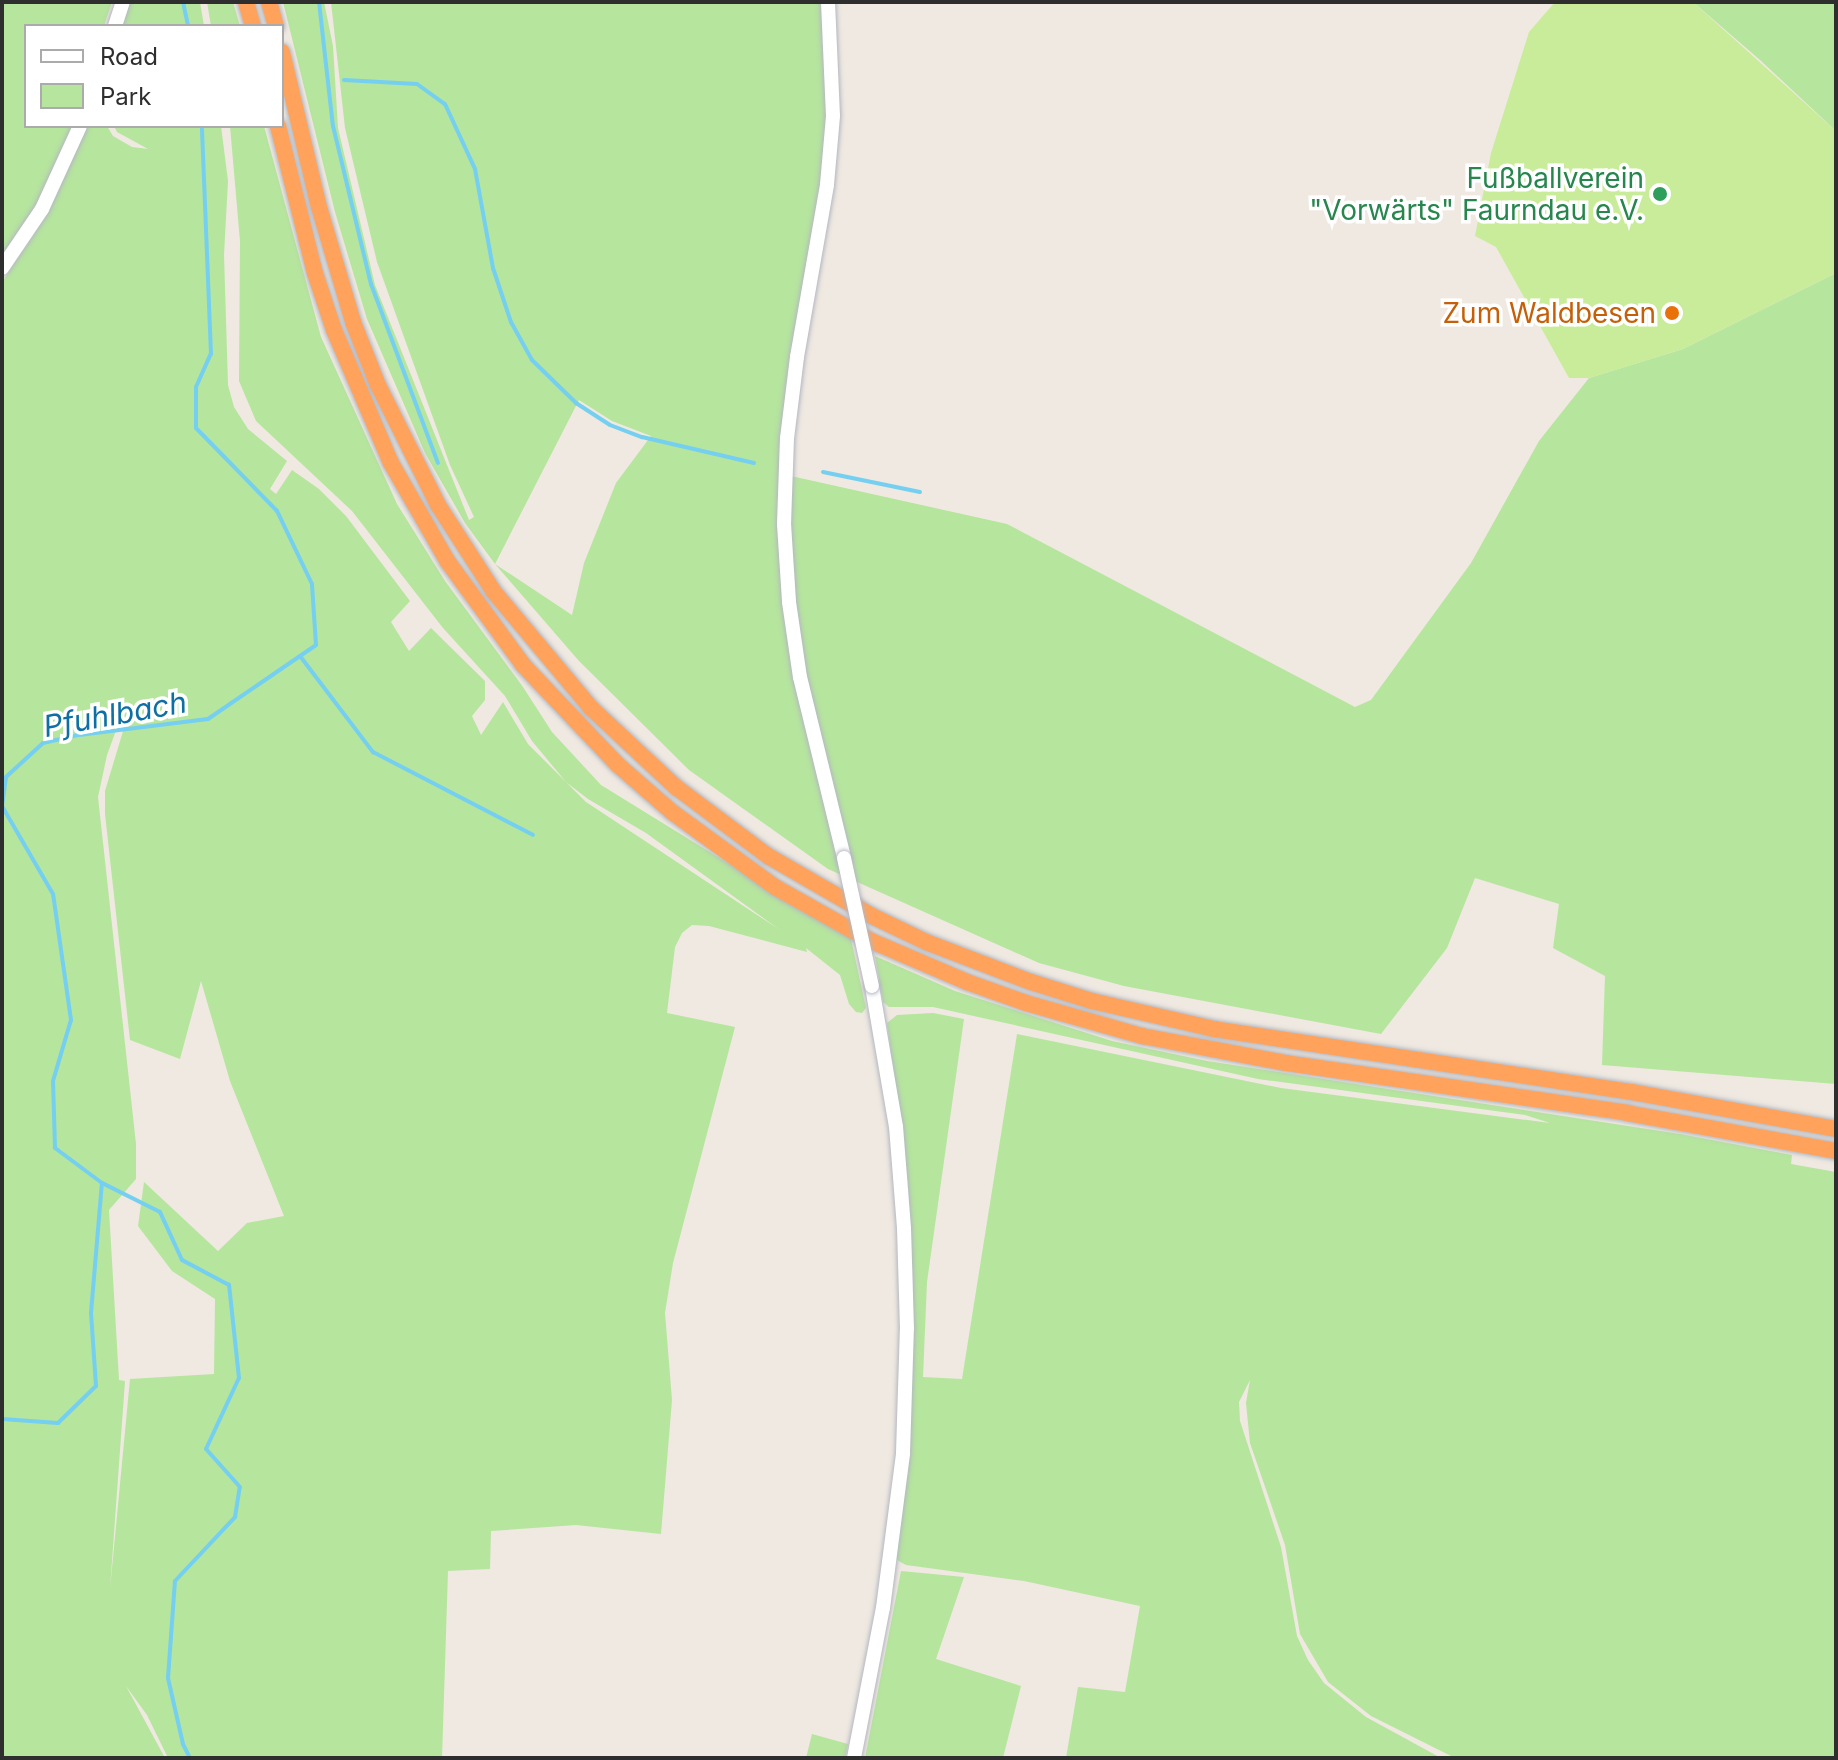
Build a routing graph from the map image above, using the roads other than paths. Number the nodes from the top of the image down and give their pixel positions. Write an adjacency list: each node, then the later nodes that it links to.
1 (123, 2): 5 (street)
2 (246, 2): 6 (highway)
3 (269, 2): 7 (highway)
4 (828, 2): 14 (street, bridge)
5 (116, 24)
6 (252, 24)
7 (275, 24)
8 (284, 60): 12 (highway)
9 (79, 128): 11 (street)
10 (279, 128): 13 (highway)
11 (2, 268)
12 (1836, 1129)
13 (1836, 1151)
14 (854, 1758)

